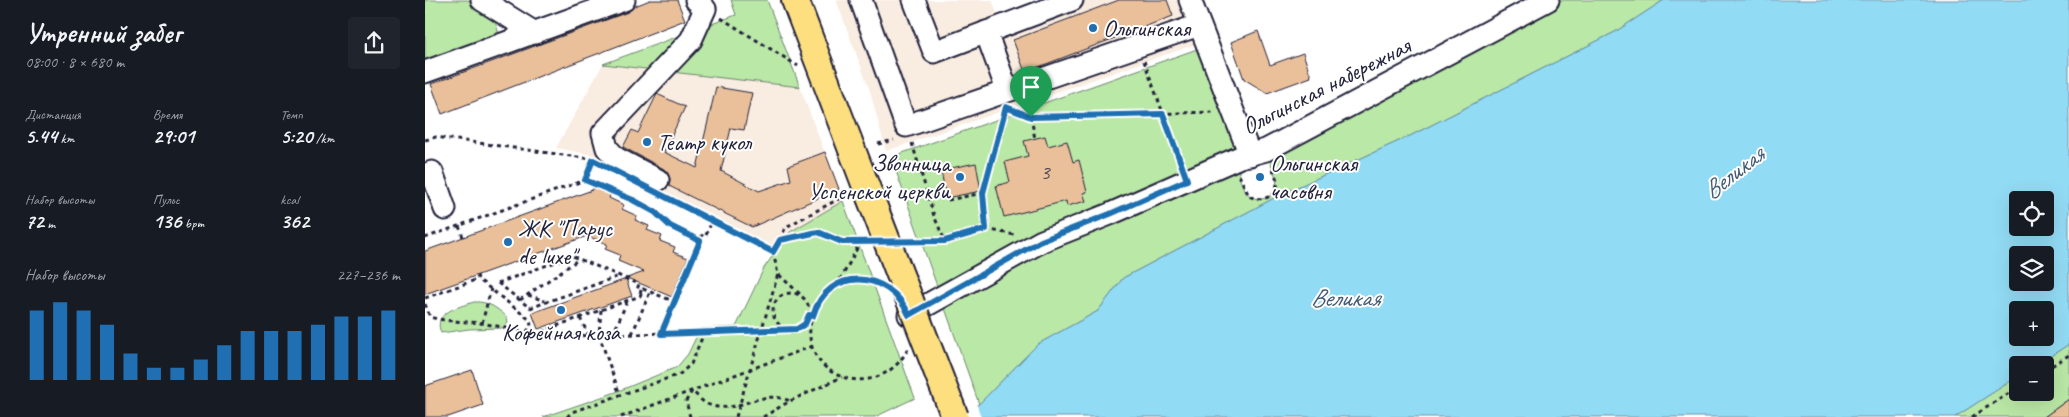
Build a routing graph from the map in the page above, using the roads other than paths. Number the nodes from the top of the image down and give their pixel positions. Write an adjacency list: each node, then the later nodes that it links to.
1 (482, 0): 12 (street)
2 (624, 0): 12 (street)
3 (795, 0): 20 (main road, bridge)
4 (861, 0): 14 (street)
5 (914, 0): 11 (street)
6 (1072, 0): 11 (street)
7 (1190, 0): 10 (street)
8 (1548, 0): 15 (street, Ольгинская набережная)
9 (701, 4): 17 (street)
10 (1199, 25): 14 (street); 15 (street)
11 (986, 32): 14 (street)
12 (535, 33): 13 (street)
13 (425, 72)
14 (1000, 98)
15 (1260, 158): 19 (street, Ольгинская набережная)
16 (425, 175): 18 (street)
17 (660, 188)
18 (445, 209)
19 (909, 315)
20 (955, 417)

